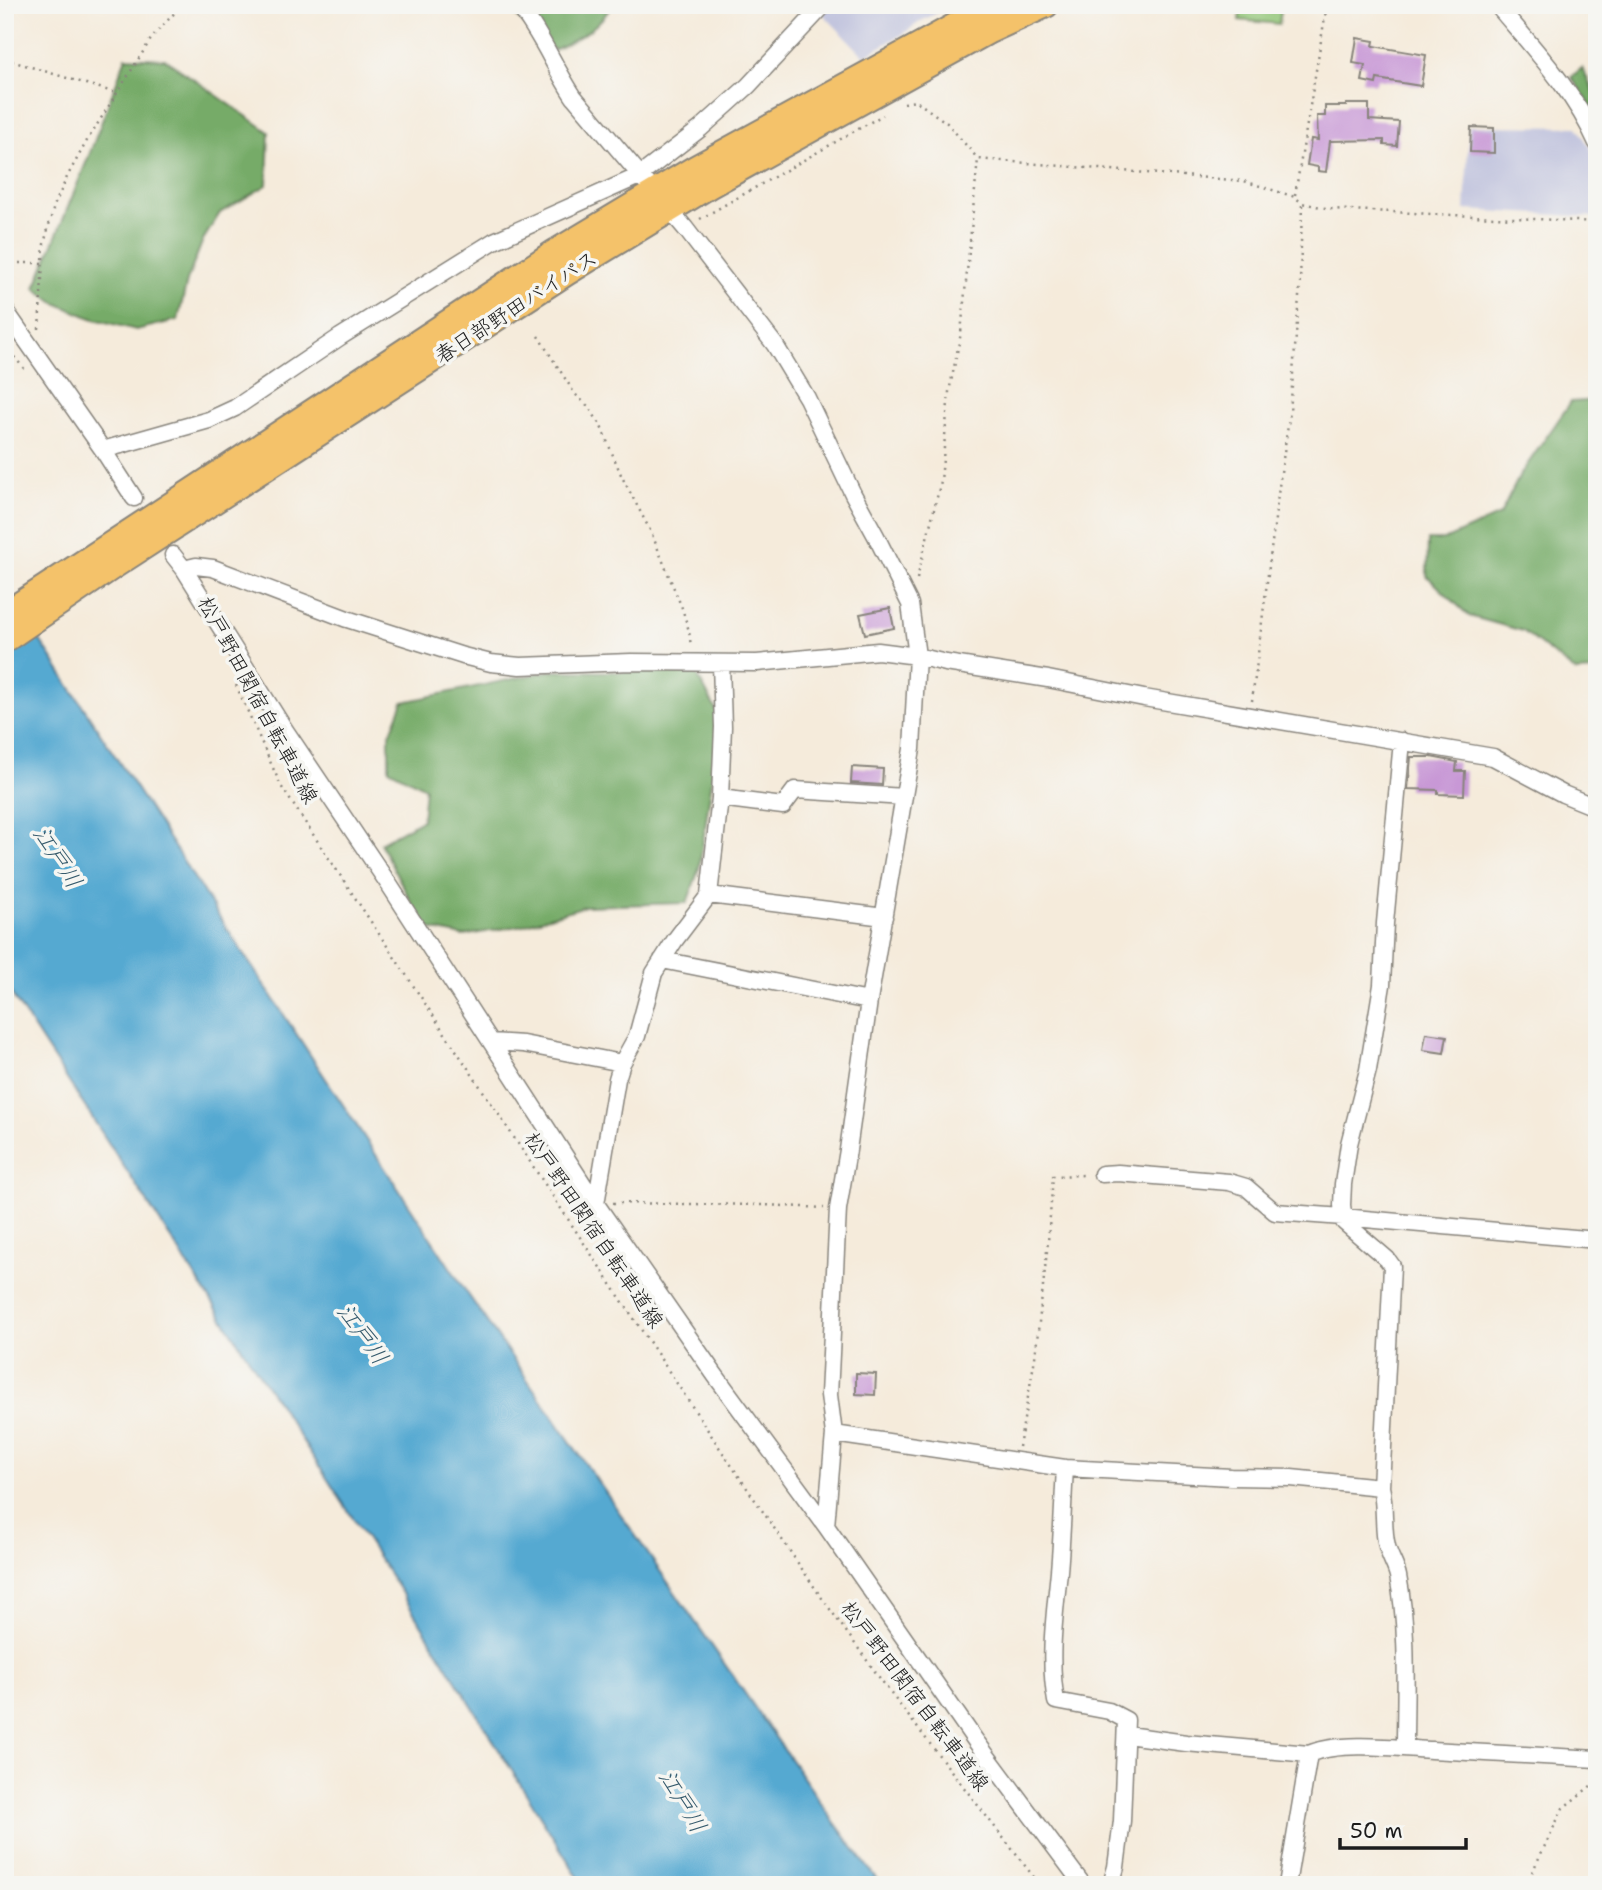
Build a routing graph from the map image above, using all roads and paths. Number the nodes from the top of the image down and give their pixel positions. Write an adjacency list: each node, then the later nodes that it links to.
1 (182, 5): 9 (path)
2 (518, 5): 15 (street)
3 (824, 5): 15 (street)
4 (993, 5): 15 (highway, 春日部野田バイパス)
5 (1046, 5): 15 (highway, 春日部野田バイパス)
6 (1327, 5): 14 (path)
7 (1497, 5): 12 (street)
8 (5, 59): 9 (path)
9 (117, 94): 19 (path)
10 (905, 103): 13 (path)
11 (893, 110): 15 (path)
12 (1596, 139)
13 (978, 159): 14 (path); 28 (path)
14 (1295, 197): 16 (path)
15 (662, 202): 23 (street); 26 (highway, 春日部野田バイパス); 28 (street)
16 (1302, 203): 17 (path); 35 (path)
17 (1597, 222)
18 (5, 263): 19 (path)
19 (43, 263): 22 (path)
20 (5, 310): 22 (street)
21 (538, 336): 32 (path)
22 (38, 357): 23 (street)
23 (103, 450): 24 (street)
24 (134, 498)
25 (173, 555): 27 (street)
26 (108, 557): 29 (highway, 春日部野田バイパス); 30 (highway, 春日部野田バイパス)
27 (184, 569): 32 (street); 44 (street)
28 (910, 604): 31 (street)
29 (5, 614)
30 (5, 640)
31 (917, 656): 33 (street); 35 (street); 38 (street)
32 (693, 663): 33 (street)
33 (721, 663): 37 (street)
34 (232, 676): 61 (path, 松戸野田関宿自転車道線)
35 (1250, 715): 36 (street)
36 (1402, 741): 39 (street); 49 (street)
37 (720, 797): 38 (street); 40 (street)
38 (904, 797): 41 (street)
39 (1597, 806)
40 (709, 895): 41 (street); 42 (street)
41 (884, 917): 43 (street)
42 (662, 960): 43 (street); 45 (street)
43 (869, 1001): 48 (street)
44 (491, 1042): 45 (street); 47 (street)
45 (622, 1063): 47 (street)
46 (1102, 1174): 49 (street); 52 (path)
47 (596, 1203): 48 (path); 55 (street)
48 (838, 1209): 51 (street)
49 (1343, 1217): 50 (street); 54 (street)
50 (1597, 1240)
51 (834, 1434): 52 (street); 55 (street)
52 (1017, 1460): 53 (street)
53 (1065, 1468): 54 (street); 56 (street)
54 (1381, 1487): 57 (street)
55 (826, 1526): 62 (street)
56 (1127, 1735): 58 (street); 63 (street)
57 (1405, 1748): 58 (street); 59 (street)
58 (1309, 1754): 64 (street)
59 (1597, 1759)
60 (1597, 1779): 65 (path)
61 (1040, 1885)
62 (1083, 1885)
63 (1111, 1885)
64 (1287, 1885)
65 (1526, 1885)

